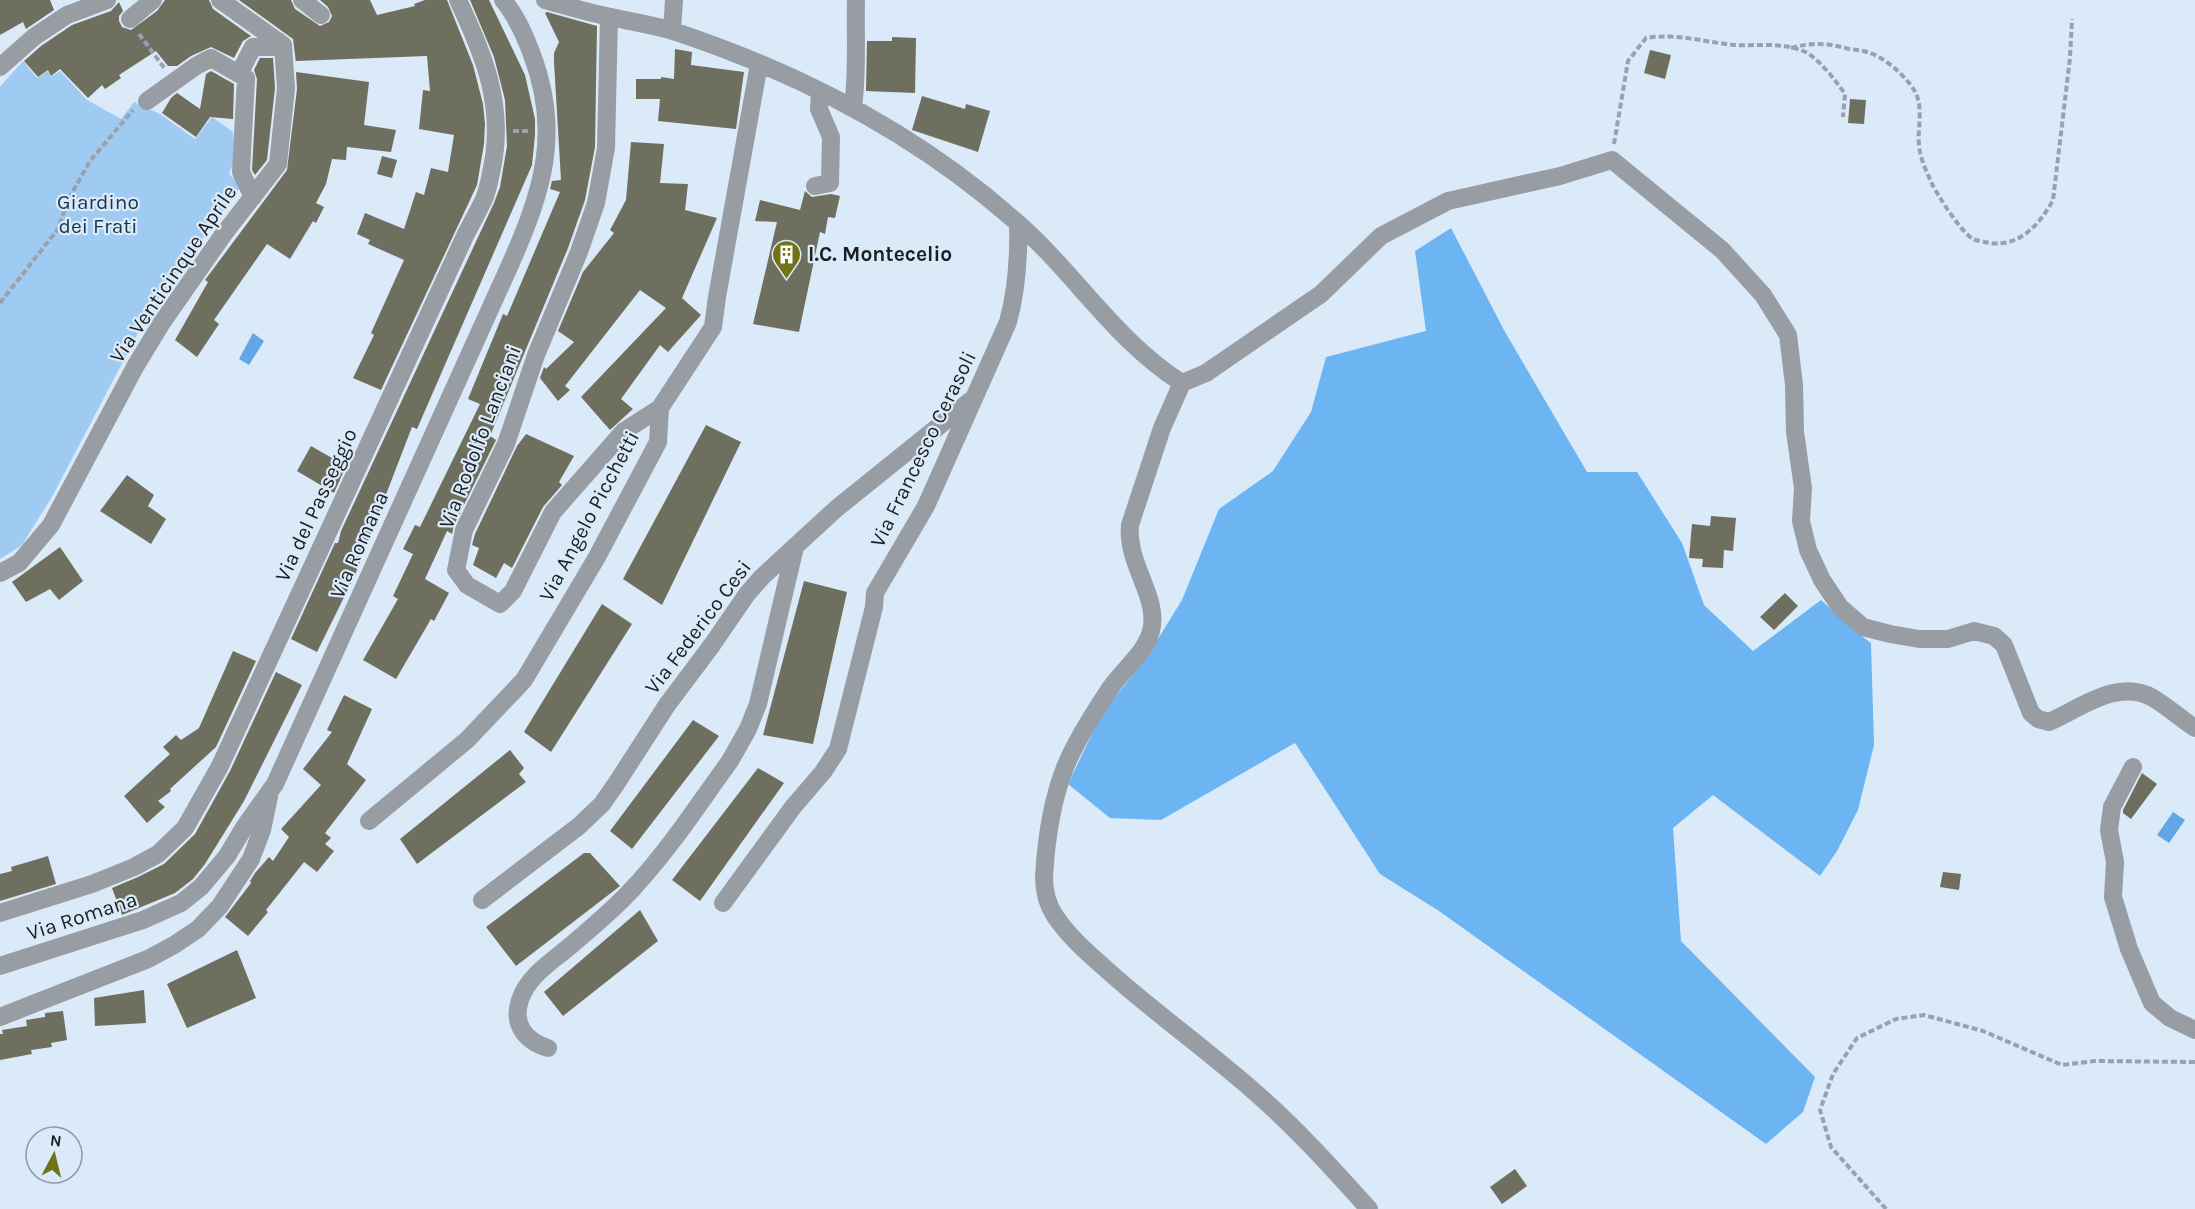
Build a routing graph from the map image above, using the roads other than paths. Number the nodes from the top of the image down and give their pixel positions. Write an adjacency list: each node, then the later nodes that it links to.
1 (107, 0): 16 (street)
2 (153, 0): 12 (street)
3 (219, 0): 14 (street)
4 (302, 0): 11 (street)
5 (458, 0): 35 (street, Via del Passeggio)
6 (503, 0): 31 (street, Via Romana)
7 (545, 0): 10 (street)
8 (674, 0): 13 (street)
9 (856, 0): 20 (street)
10 (612, 12): 13 (street); 26 (street, Via Rodolfo Lanciani)
11 (321, 15)
12 (130, 20)
13 (672, 31): 15 (street)
14 (278, 41): 17 (street); 22 (street, Via Venticinque Aprile)
15 (759, 64): 18 (street); 26 (street, Via Angelo Picchetti)
16 (0, 67)
17 (239, 74): 19 (street); 22 (street)
18 (820, 92): 20 (street); 21 (street)
19 (147, 101)
20 (853, 107): 23 (street)
21 (815, 186)
22 (253, 197): 28 (street, Via Venticinque Aprile)
23 (1018, 223): 24 (street); 25 (street, Via Francesco Cerasoli)
24 (1182, 383): 29 (street); 40 (street)
25 (972, 400): 27 (street, Via Federico Cesi); 34 (street, Via Francesco Cerasoli)
26 (660, 408): 32 (street, Via Angelo Picchetti)
27 (795, 547): 33 (street, Via Federico Cesi); 39 (street)
28 (0, 573)
29 (2195, 728)
30 (2133, 767): 38 (street)
31 (270, 791): 36 (street, Via Romana); 37 (street)
32 (369, 821)
33 (482, 900)
34 (723, 903)
35 (0, 913)
36 (0, 966)
37 (0, 1017)
38 (2195, 1030)
39 (548, 1048)
40 (1369, 1209)

